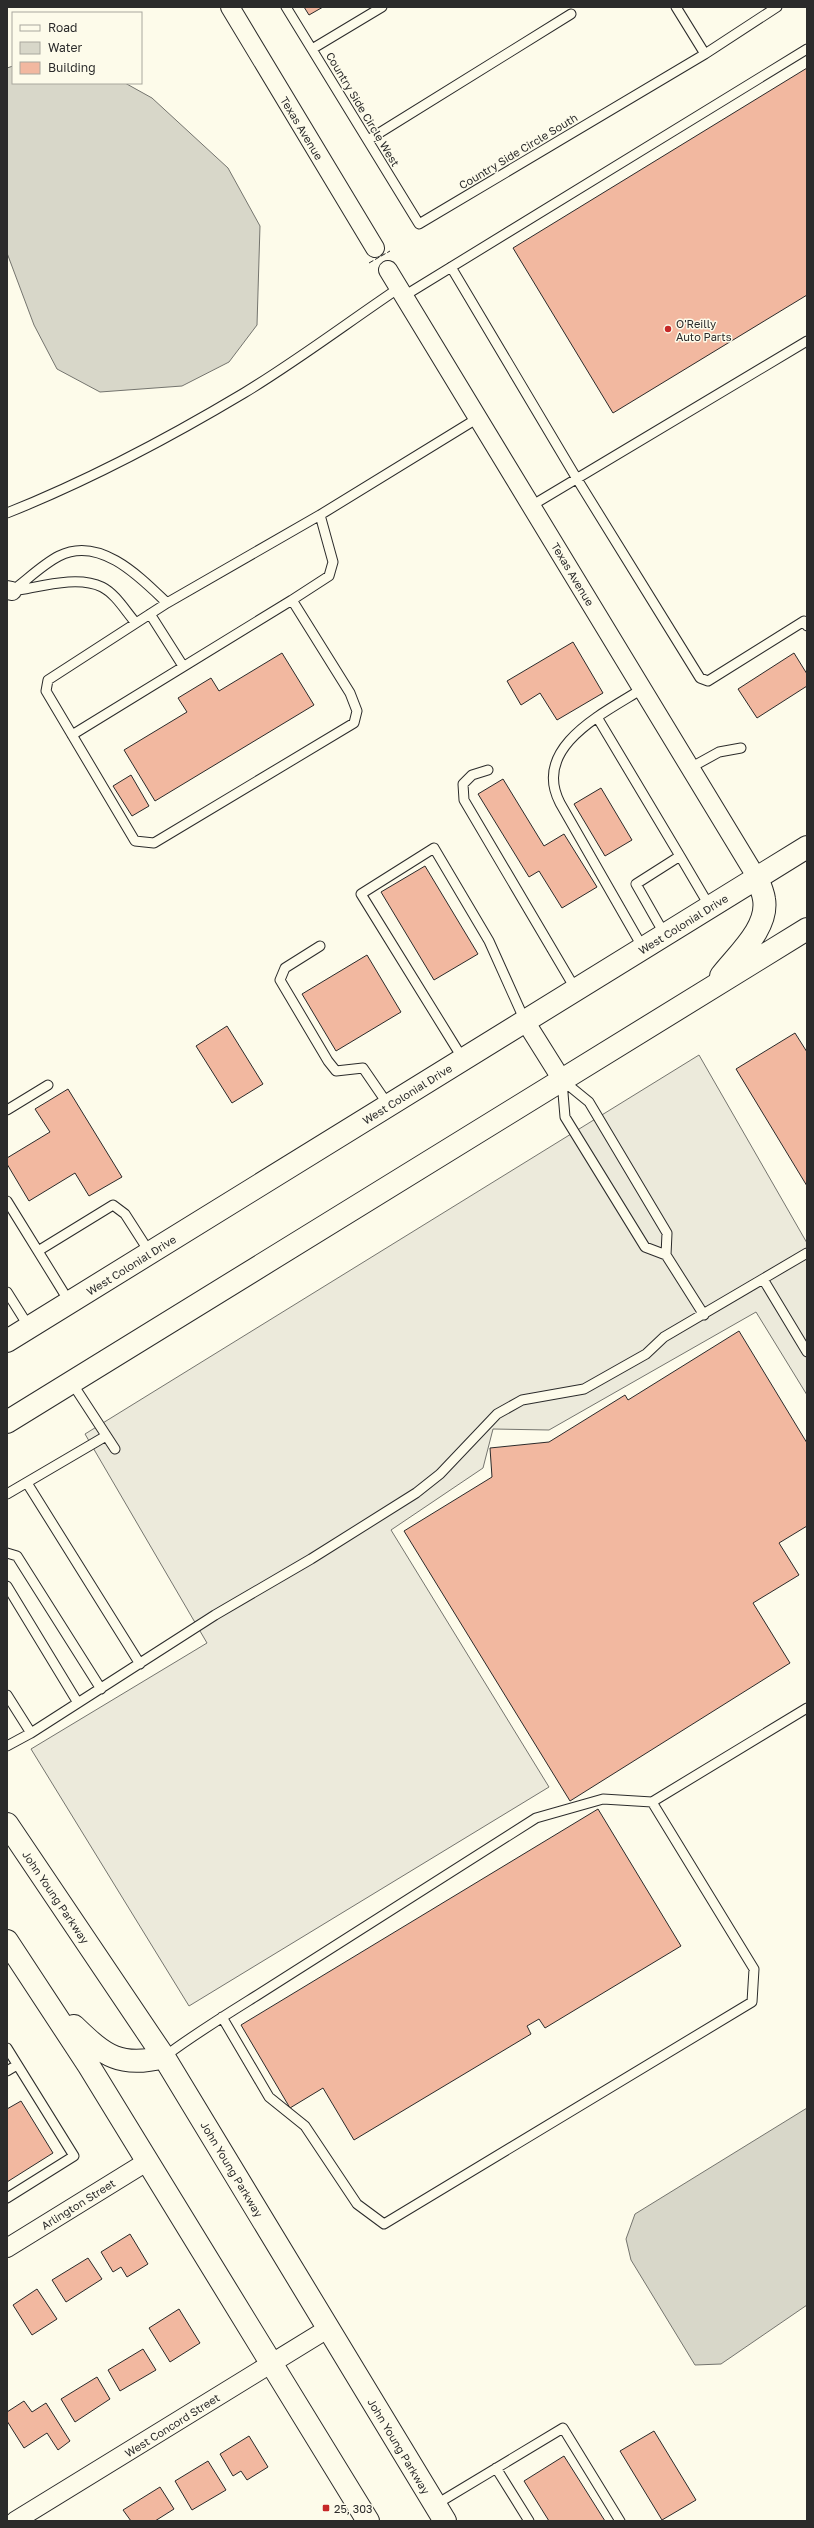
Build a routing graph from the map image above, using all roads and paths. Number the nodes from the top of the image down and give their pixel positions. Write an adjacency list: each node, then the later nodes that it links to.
1 (230, 7): 12 (street, Texas Avenue)
2 (286, 7): 7 (lane, Country Side Circle West)
3 (382, 7): 7 (lane)
4 (676, 7): 9 (lane)
5 (777, 7): 9 (lane, Country Side Circle South)
6 (571, 14): 10 (lane)
7 (312, 49): 10 (lane, Country Side Circle West)
8 (807, 49): 13 (lane)
9 (705, 54): 11 (lane, Country Side Circle South)
10 (368, 140): 11 (lane, Country Side Circle West)
11 (419, 224)
12 (375, 248)
13 (452, 267): 15 (lane); 18 (lane)
14 (388, 270): 15 (street, Texas Avenue)
15 (401, 292): 17 (street, Texas Avenue); 20 (lane)
16 (807, 342): 18 (lane)
17 (478, 418): 19 (street, Texas Avenue); 21 (lane)
18 (577, 479): 19 (lane); 26 (lane)
19 (531, 506): 29 (street, Texas Avenue)
20 (7, 513)
21 (320, 515): 23 (lane); 24 (lane)
22 (10, 591): 24 (lane); 27 (lane)
23 (292, 600): 28 (lane); 31 (lane)
24 (167, 603): 25 (lane)
25 (150, 614): 27 (lane); 28 (lane)
26 (806, 622)
27 (136, 623): 31 (lane)
28 (183, 666): 31 (lane)
29 (642, 689): 30 (lane); 33 (street, Texas Avenue)
30 (597, 717): 36 (lane); 42 (lane)
31 (72, 735)
32 (741, 748): 33 (lane)
33 (690, 768): 37 (street, Texas Avenue)
34 (488, 770): 44 (lane)
35 (807, 847): 37 (main road, West Colonial Drive)
36 (680, 856): 38 (lane); 40 (lane)
37 (757, 878): 38 (main road, West Colonial Drive); 43 (main road)
38 (710, 908): 40 (main road, West Colonial Drive)
39 (807, 929): 43 (main road)
40 (665, 935): 42 (main road, West Colonial Drive)
41 (320, 946): 49 (lane)
42 (643, 948): 44 (main road, West Colonial Drive)
43 (710, 989): 47 (main road)
44 (576, 990): 45 (main road, West Colonial Drive)
45 (525, 1022): 46 (main road, West Colonial Drive); 46 (lane); 47 (street)
46 (463, 1060): 49 (main road, West Colonial Drive)
47 (562, 1080): 55 (lane); 55 (lane); 63 (main road)
48 (48, 1085): 50 (lane)
49 (389, 1106): 53 (main road, West Colonial Drive)
50 (7, 1110)
51 (7, 1201): 52 (lane)
52 (38, 1251): 53 (lane); 58 (lane)
53 (150, 1253): 58 (main road, West Colonial Drive)
54 (807, 1253): 56 (lane)
55 (666, 1255): 59 (lane)
56 (763, 1279): 59 (lane); 62 (lane)
57 (7, 1292): 60 (lane)
58 (70, 1303): 60 (main road, West Colonial Drive)
59 (704, 1315): 71 (lane)
60 (30, 1327): 61 (main road, West Colonial Drive)
61 (7, 1341)
62 (807, 1352)
63 (72, 1383): 64 (main road); 65 (lane)
64 (7, 1422)
65 (106, 1436): 66 (lane); 67 (lane)
66 (115, 1449)
67 (27, 1484): 68 (lane); 71 (lane)
68 (7, 1494)
69 (7, 1553): 72 (lane)
70 (7, 1586): 74 (lane)
71 (140, 1664): 72 (lane)
72 (101, 1689): 74 (lane)
73 (7, 1695): 76 (lane)
74 (78, 1703): 76 (lane)
75 (807, 1708): 78 (lane)
76 (31, 1733): 77 (lane)
77 (7, 1746)
78 (652, 1802): 82 (lane); 82 (lane)
79 (7, 1824): 84 (main road, John Young Parkway)
80 (7, 1941): 81 (main road)
81 (49, 2002): 84 (main road); 87 (main road)
82 (222, 2017): 84 (lane)
83 (7, 2048): 85 (lane)
84 (164, 2057): 90 (main road, John Young Parkway)
85 (17, 2065): 86 (lane); 88 (lane)
86 (7, 2071)
87 (148, 2161): 89 (street, Arlington Street); 91 (main road)
88 (7, 2198)
89 (7, 2248)
90 (328, 2328): 91 (street, West Concord Street); 93 (main road, John Young Parkway)
91 (272, 2362): 94 (street, West Concord Street); 95 (main road)
92 (496, 2468): 93 (lane); 96 (lane); 97 (lane)
93 (440, 2513)
94 (15, 2521)
95 (368, 2521)
96 (529, 2521)
97 (620, 2521)

